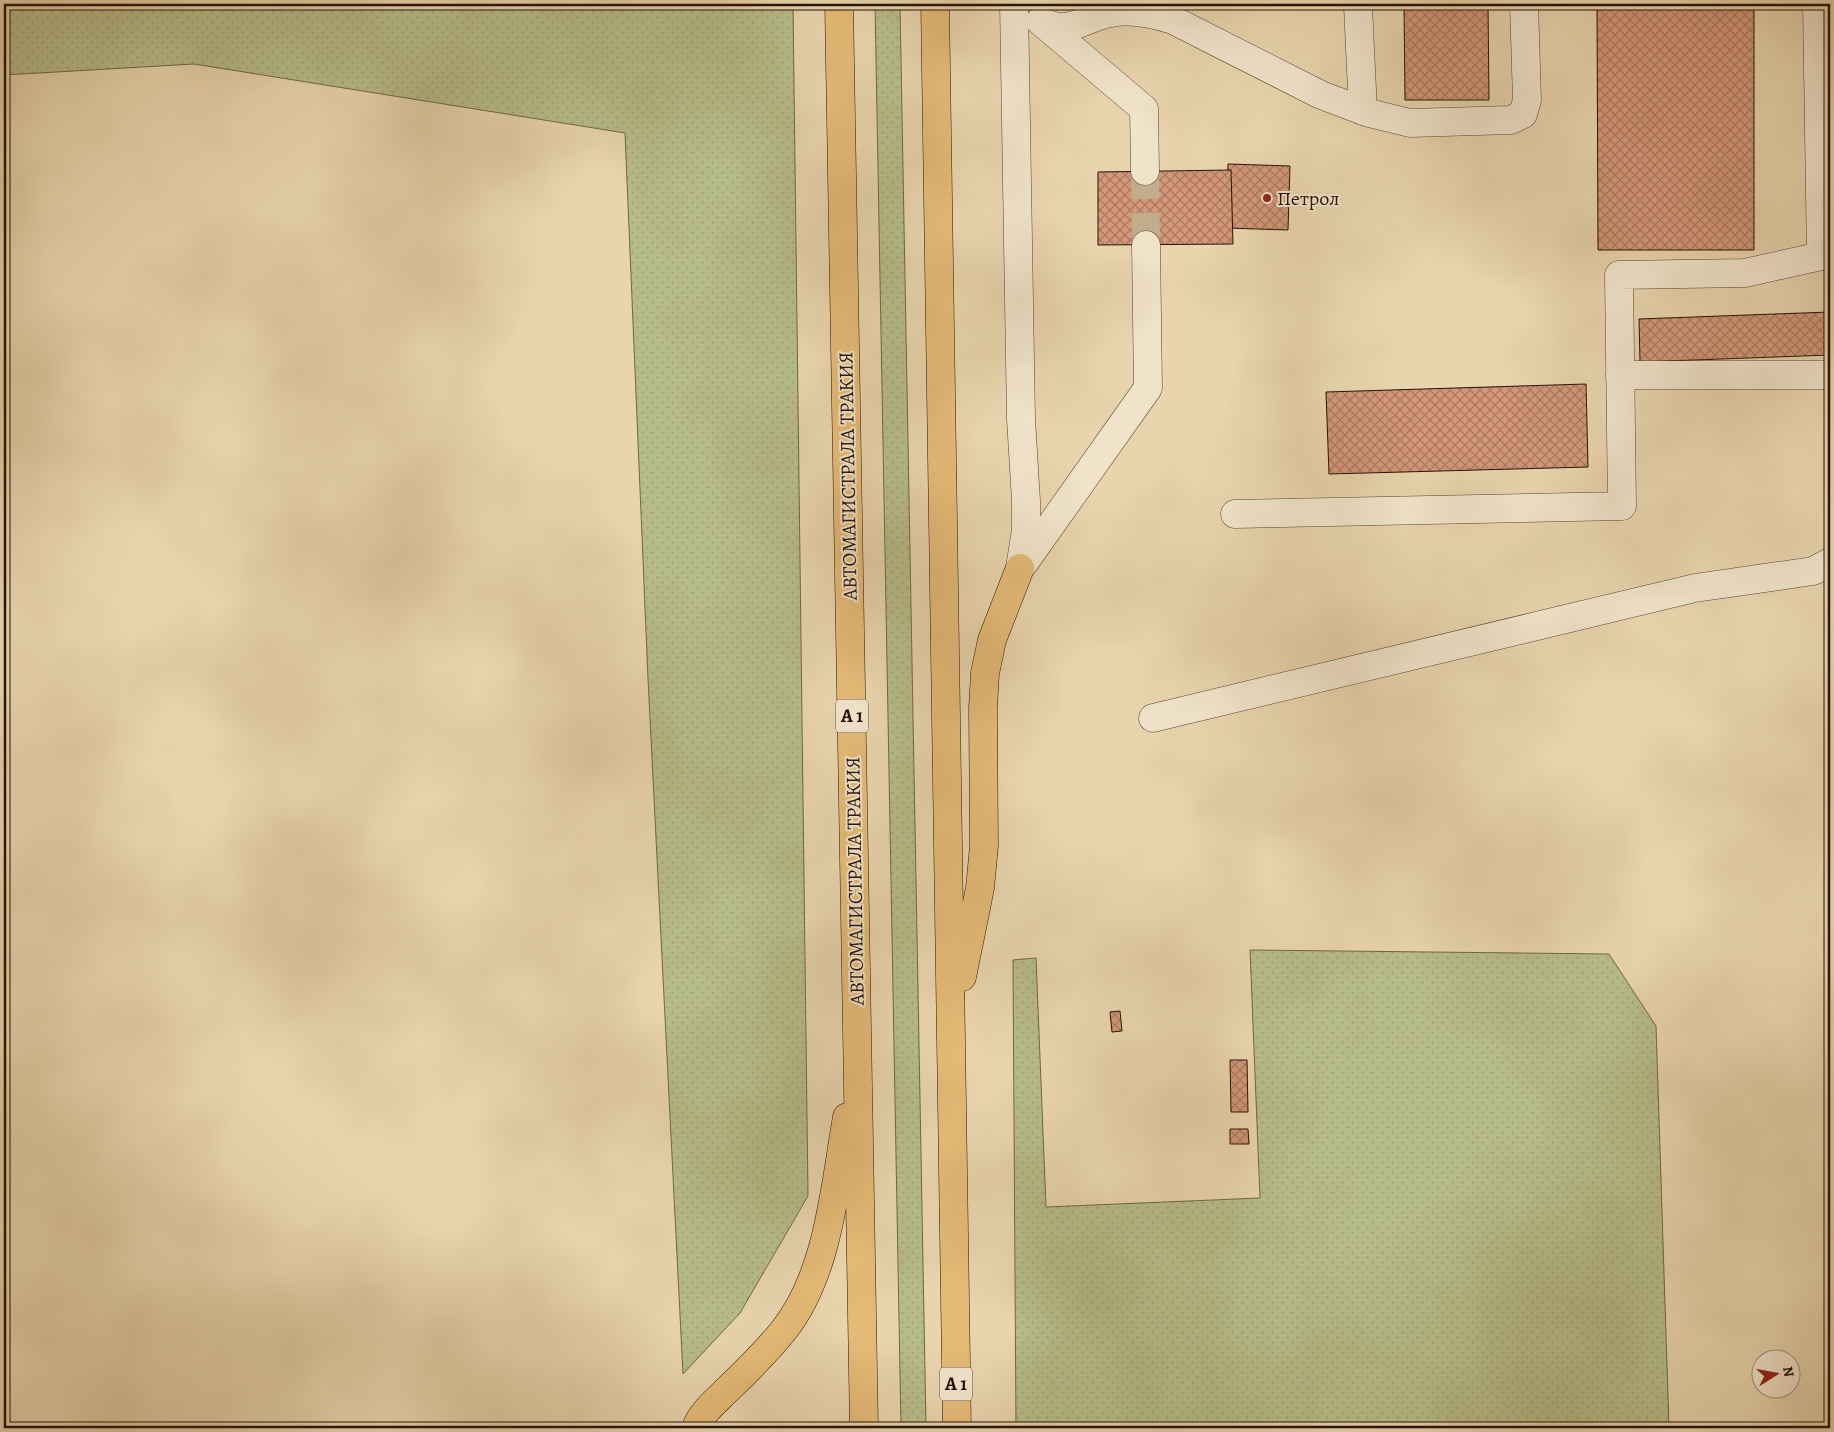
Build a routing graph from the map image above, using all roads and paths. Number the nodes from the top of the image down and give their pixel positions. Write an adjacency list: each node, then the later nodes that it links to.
1 (839, 4): 20 (highway, АВТОМАГИСТРАЛА ТРАКИЯ / A 1)
2 (934, 4): 19 (highway, A 1)
3 (1014, 4): 17 (lane)
4 (1024, 4): 8 (lane)
5 (1524, 4): 9 (lane)
6 (1817, 4): 12 (lane)
7 (1358, 6): 9 (lane)
8 (1043, 23): 9 (lane); 10 (lane)
9 (1363, 111)
10 (1145, 171)
11 (1146, 245): 17 (lane)
12 (1825, 256): 13 (lane)
13 (1620, 375): 14 (lane); 15 (lane)
14 (1830, 375)
15 (1235, 514)
16 (1830, 562): 18 (lane)
17 (1020, 568): 19 (highway)
18 (1153, 718)
19 (952, 1032): 23 (highway, A 1)
20 (858, 1054): 21 (highway); 22 (highway, АВТОМАГИСТРАЛА ТРАКИЯ / A 1)
21 (696, 1428)
22 (864, 1428)
23 (957, 1428)

